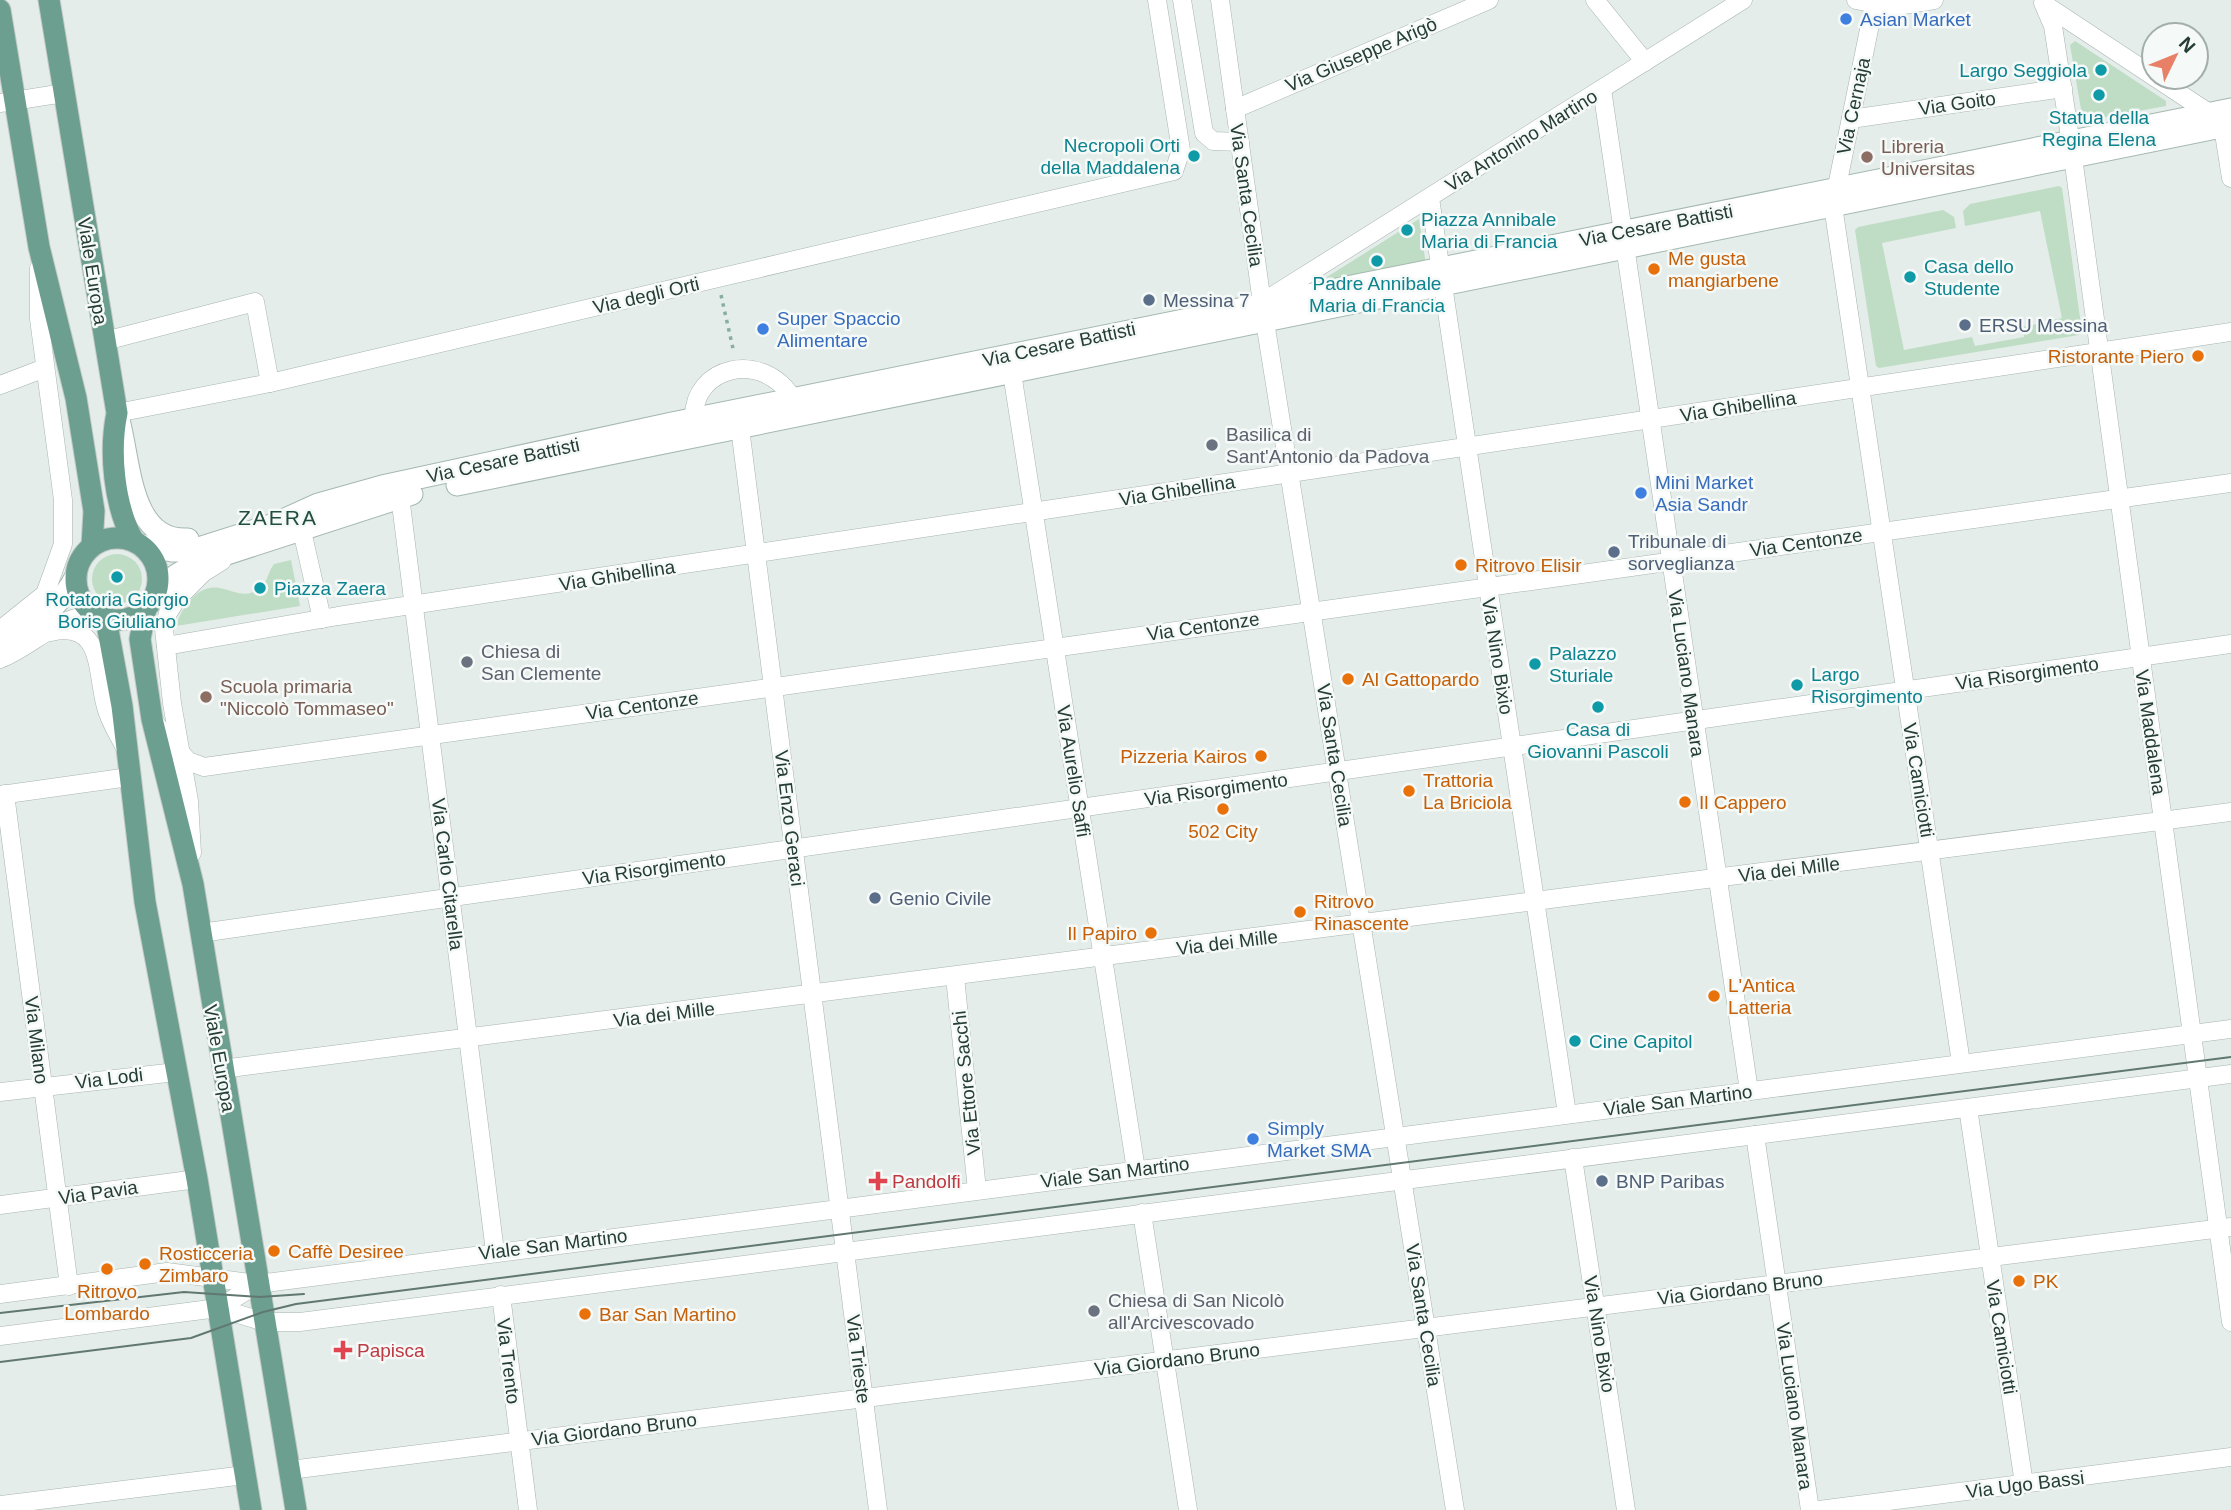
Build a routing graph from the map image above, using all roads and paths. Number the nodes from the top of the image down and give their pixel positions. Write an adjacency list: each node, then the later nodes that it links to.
1 (49, 0): 15 (main road, Viale Europa)
2 (1157, 0): 28 (street, Via degli Orti)
3 (1182, 0): 20 (street)
4 (1220, 0): 17 (street, Via Santa Cecilia)
5 (1489, 0): 17 (street, Via Giuseppe Arigò)
6 (1595, 0): 12 (street)
7 (1743, 0): 12 (street, Via Antonino Martino)
8 (1934, 0): 10 (street)
9 (2043, 1): 13 (street); 19 (street)
10 (1865, 3): 18 (street, Via Cernaja)
11 (0, 10): 16 (main road)
12 (1645, 62): 14 (street, Via Antonino Martino)
13 (2063, 88): 18 (street, Via Goito); 21 (street)
14 (1602, 89): 24 (street, Via Antonino Martino); 25 (street, Via Luciano Manara)
15 (64, 93): 16 (street); 31 (main road, Viale Europa)
16 (8, 102): 26 (main road)
17 (1235, 109): 20 (street, Via Santa Cecilia)
18 (1851, 119): 23 (street, Via Cernaja)
19 (2223, 119): 21 (main road, Via Cesare Battisti); 22 (street)
20 (1240, 142): 29 (street, Via Santa Cecilia)
21 (2072, 149): 23 (main road, Via Cesare Battisti); 32 (street, Via Maddalena)
22 (2231, 178)
23 (1834, 197): 25 (main road, Via Cesare Battisti); 38 (street, Via Camiciotti)
24 (1430, 198): 27 (street, Via Nino Bixio); 29 (street, Via Antonino Martino)
25 (1624, 240): 27 (main road, Via Cesare Battisti); 42 (street, Via Luciano Manara)
26 (39, 247): 33 (street); 54 (main road)
27 (1442, 276): 29 (main road, Via Cesare Battisti); 44 (street, Via Nino Bixio)
28 (717, 278): 34 (path); 36 (street, Via degli Orti)
29 (1264, 312): 35 (main road, Via Cesare Battisti); 39 (main road, Via Cesare Battisti); 45 (street, Via Santa Cecilia)
30 (2231, 332): 32 (street, Via Ghibellina)
31 (105, 341): 36 (street); 40 (main road, Viale Europa)
32 (2100, 352): 38 (street, Via Ghibellina); 48 (street, Via Maddalena)
33 (45, 368): 37 (street); 65 (street)
34 (738, 368): 39 (street); 41 (street)
35 (1012, 373): 43 (main road, Via Cesare Battisti); 50 (street, Via Aurelio Saffi)
36 (270, 383): 40 (street, Via degli Orti)
37 (0, 385)
38 (1860, 388): 42 (street, Via Ghibellina); 52 (street, Via Camiciotti)
39 (793, 398): 41 (main road, Via Cesare Battisti)
40 (117, 413): 49 (main road); 53 (main road, Viale Europa)
41 (694, 419): 49 (main road, Via Cesare Battisti)
42 (1650, 419): 44 (street, Via Ghibellina); 57 (street, Via Luciano Manara)
43 (740, 428): 47 (main road, Via Cesare Battisti); 56 (street, Via Enzo Geraci)
44 (1467, 447): 45 (street, Via Ghibellina); 59 (street, Via Nino Bixio)
45 (1290, 474): 50 (street, Via Ghibellina); 62 (street, Via Santa Cecilia)
46 (2231, 483): 48 (street, Via Centonze)
47 (400, 496): 51 (main road, Via Cesare Battisti); 61 (street, Via Carlo Citarella)
48 (2120, 498): 52 (street, Via Centonze); 71 (street, Via Maddalena)
49 (318, 504): 53 (main road, Via Cesare Battisti)
50 (1034, 512): 56 (street, Via Ghibellina); 70 (street, Via Aurelio Saffi)
51 (302, 531): 55 (main road, Via Cesare Battisti); 64 (street)
52 (1881, 532): 57 (street, Via Centonze); 74 (street, Via Camiciotti)
53 (137, 542): 54 (main road); 60 (main road)
54 (92, 546): 58 (main road)
55 (241, 551): 60 (main road, Via Cesare Battisti); 69 (street)
56 (756, 554): 61 (street, Via Ghibellina); 73 (street, Via Enzo Geraci)
57 (1671, 561): 59 (street, Via Centonze); 76 (street, Via Luciano Manara)
58 (76, 576): 63 (main road); 67 (main road)
59 (1488, 587): 62 (street, Via Centonze); 78 (street, Via Nino Bixio)
60 (151, 601): 63 (main road); 75 (main road, Viale Europa)
61 (414, 605): 64 (street, Via Ghibellina); 77 (street, Via Carlo Citarella)
62 (1312, 611): 70 (street, Via Centonze); 81 (street, Via Santa Cecilia)
63 (102, 617): 66 (street); 80 (main road)
64 (322, 619): 69 (street, Via Ghibellina)
65 (0, 630)
66 (51, 632): 72 (street); 80 (street)
67 (0, 641)
68 (2231, 644): 71 (street, Via Risorgimento)
69 (166, 646): 79 (street)
70 (1055, 647): 73 (street, Via Centonze); 84 (street, Via Aurelio Saffi)
71 (2141, 657): 74 (street, Via Risorgimento); 86 (street, Via Maddalena)
72 (0, 659)
73 (773, 687): 77 (street, Via Centonze); 87 (street, Via Enzo Geraci)
74 (1905, 691): 76 (street, Via Risorgimento); 88 (street, Via Camiciotti)
75 (152, 719): 79 (street); 90 (main road, Viale Europa)
76 (1694, 720): 78 (street, Via Risorgimento); 89 (street, Via Luciano Manara)
77 (430, 735): 79 (street, Via Centonze); 91 (street, Via Carlo Citarella)
78 (1512, 747): 81 (street, Via Risorgimento); 92 (street, Via Nino Bixio)
79 (181, 752): 90 (street)
80 (128, 753): 82 (main road)
81 (1338, 771): 84 (street, Via Risorgimento); 93 (street, Via Santa Cecilia)
82 (129, 777): 83 (street); 103 (main road)
83 (2, 794): 106 (street, Via Milano)
84 (1080, 808): 87 (street, Via Risorgimento); 95 (street, Via Aurelio Saffi)
85 (2231, 812): 86 (street, Via dei Mille)
86 (2163, 821): 88 (street, Via dei Mille); 99 (street, Via Maddalena)
87 (794, 849): 91 (street, Via Risorgimento); 97 (street, Via Enzo Geraci)
88 (1929, 851): 89 (street, Via dei Mille); 101 (street, Via Camiciotti)
89 (1717, 878): 92 (street, Via dei Mille); 108 (street, Via Luciano Manara)
90 (193, 884): 94 (main road, Viale Europa)
91 (450, 897): 94 (street, Via Risorgimento); 100 (street, Via Carlo Citarella)
92 (1535, 902): 93 (street, Via dei Mille); 110 (street, Via Nino Bixio)
93 (1362, 924): 95 (street, Via dei Mille); 112 (street, Via Santa Cecilia)
94 (201, 933): 102 (main road, Viale Europa)
95 (1103, 958): 96 (street, Via dei Mille); 114 (street, Via Aurelio Saffi)
96 (955, 977): 97 (street, Via dei Mille); 117 (street, Via Ettore Sacchi)
97 (812, 995): 100 (street, Via dei Mille); 120 (street, Via Enzo Geraci)
98 (2231, 1029): 99 (street, Viale San Martino)
99 (2192, 1034): 101 (street, Viale San Martino); 105 (street, Via Maddalena)
100 (468, 1039): 102 (street, Via dei Mille); 124 (street, Via Carlo Citarella)
101 (1961, 1063): 108 (street, Viale San Martino)
102 (222, 1069): 127 (main road, Viale Europa)
103 (176, 1072): 106 (street, Via Lodi); 115 (main road)
104 (2231, 1074): 105 (street)
105 (2198, 1078): 109 (street); 122 (street, Via Maddalena)
106 (43, 1086): 107 (street, Via Lodi); 118 (street, Via Milano)
107 (0, 1091)
108 (1749, 1091): 110 (street, Viale San Martino)
109 (1968, 1108): 111 (street); 125 (street, Via Camiciotti)
110 (1567, 1114): 112 (street, Viale San Martino)
111 (1755, 1135): 113 (street); 128 (street, Via Luciano Manara)
112 (1395, 1136): 114 (street, Viale San Martino); 116 (street, Via Santa Cecilia)
113 (1573, 1158): 116 (street); 132 (street, Via Nino Bixio)
114 (1136, 1170): 117 (street, Viale San Martino)
115 (197, 1179): 118 (street, Via Pavia); 126 (main road)
116 (1402, 1180): 121 (street); 136 (street, Via Santa Cecilia)
117 (977, 1190): 120 (street, Viale San Martino)
118 (58, 1198): 119 (street, Via Pavia); 129 (street, Via Milano)
119 (0, 1205)
120 (839, 1208): 123 (street, Via Trieste); 124 (street, Viale San Martino)
121 (1142, 1213): 123 (street); 138 (street)
122 (2225, 1228): 125 (street, Via Giordano Bruno); 135 (street, Via Maddalena)
123 (845, 1251): 131 (street); 139 (street, Via Trieste)
124 (495, 1252): 127 (street, Viale San Martino)
125 (1990, 1257): 128 (street, Via Giordano Bruno); 144 (street, Via Camiciotti)
126 (213, 1279): 127 (street, Viale San Martino); 129 (street, Viale San Martino); 133 (main road)
127 (258, 1284): 133 (street); 134 (main road, Viale Europa)
128 (1777, 1284): 132 (street, Via Giordano Bruno); 153 (street, Via Luciano Manara)
129 (69, 1286): 130 (street, Viale San Martino)
130 (0, 1294)
131 (501, 1295): 134 (street); 140 (street, Via Trento)
132 (1595, 1306): 136 (street, Via Giordano Bruno); 152 (street, Via Nino Bixio)
133 (218, 1308): 134 (street); 137 (street); 143 (main road)
134 (265, 1322): 142 (main road, Viale Europa)
135 (2231, 1322)
136 (1426, 1328): 138 (street, Via Giordano Bruno); 151 (street, Via Santa Cecilia)
137 (0, 1336)
138 (1165, 1360): 139 (street, Via Giordano Bruno); 150 (street)
139 (864, 1398): 140 (street, Via Giordano Bruno); 149 (street, Via Trieste)
140 (519, 1441): 142 (street, Via Giordano Bruno); 148 (street, Via Trento)
141 (2231, 1457): 144 (street, Via Ugo Bassi)
142 (289, 1470): 147 (main road, Viale Europa)
143 (245, 1475): 145 (street); 146 (main road)
144 (2024, 1484): 154 (street, Via Ugo Bassi)
145 (0, 1505)
146 (251, 1510)
147 (296, 1510)
148 (528, 1510)
149 (878, 1510)
150 (1188, 1510)
151 (1455, 1510)
152 (1626, 1510)
153 (1810, 1510)
154 (1819, 1510)

